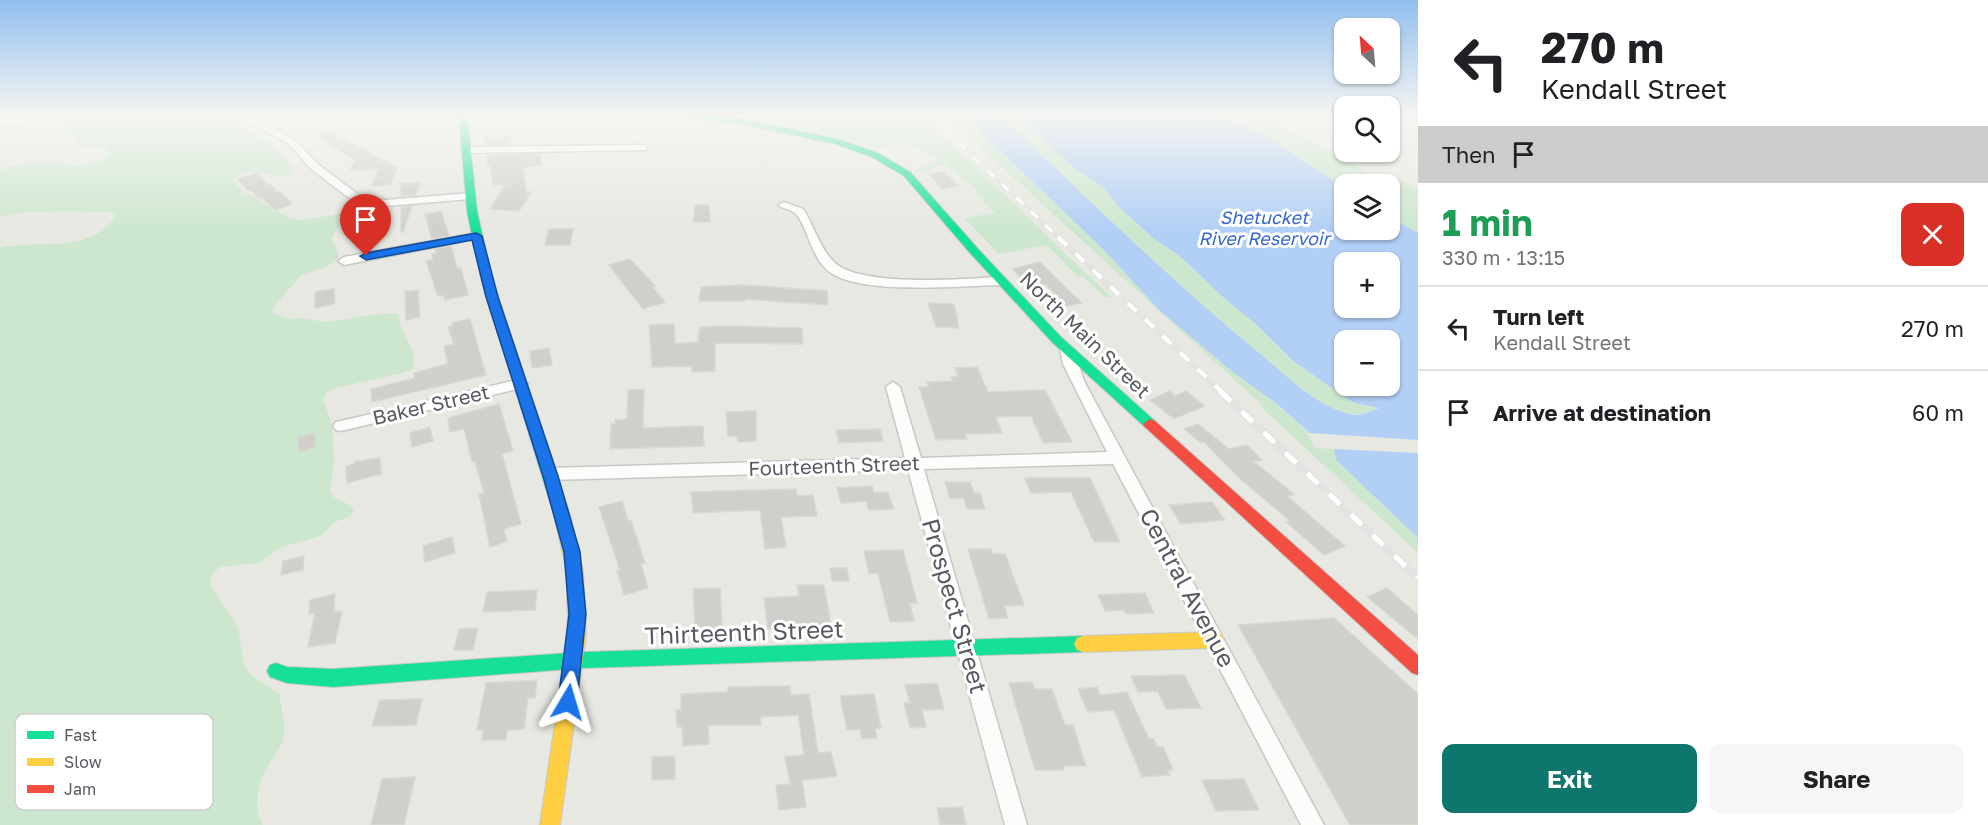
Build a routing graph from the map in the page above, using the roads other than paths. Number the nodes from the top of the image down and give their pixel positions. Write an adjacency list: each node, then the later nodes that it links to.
1 (303, 154): 4 (street)
2 (466, 154): 4 (street)
3 (870, 154): 8 (street, North Main Street)
4 (470, 196): 6 (street)
5 (784, 205): 8 (street)
6 (476, 236): 7 (street); 10 (street)
7 (344, 261)
8 (1001, 281): 9 (street, North Main Street)
9 (1067, 349): 13 (street, Central Avenue); 19 (street, North Main Street)
10 (521, 384): 12 (street, Baker Street); 15 (street)
11 (892, 387): 14 (street, Prospect Street)
12 (341, 426)
13 (1118, 458): 14 (street, Fourteenth Street); 16 (street, Central Avenue)
14 (914, 464): 15 (street, Fourteenth Street); 17 (street, Prospect Street)
15 (550, 474): 18 (street)
16 (1215, 640): 17 (street, Thirteenth Street); 23 (street, Central Avenue)
17 (966, 648): 18 (street, Thirteenth Street); 22 (street, Prospect Street)
18 (573, 661): 20 (street, Thirteenth Street); 21 (street)
19 (1418, 667)
20 (276, 671)
21 (550, 825)
22 (1016, 825)
23 (1313, 825)

